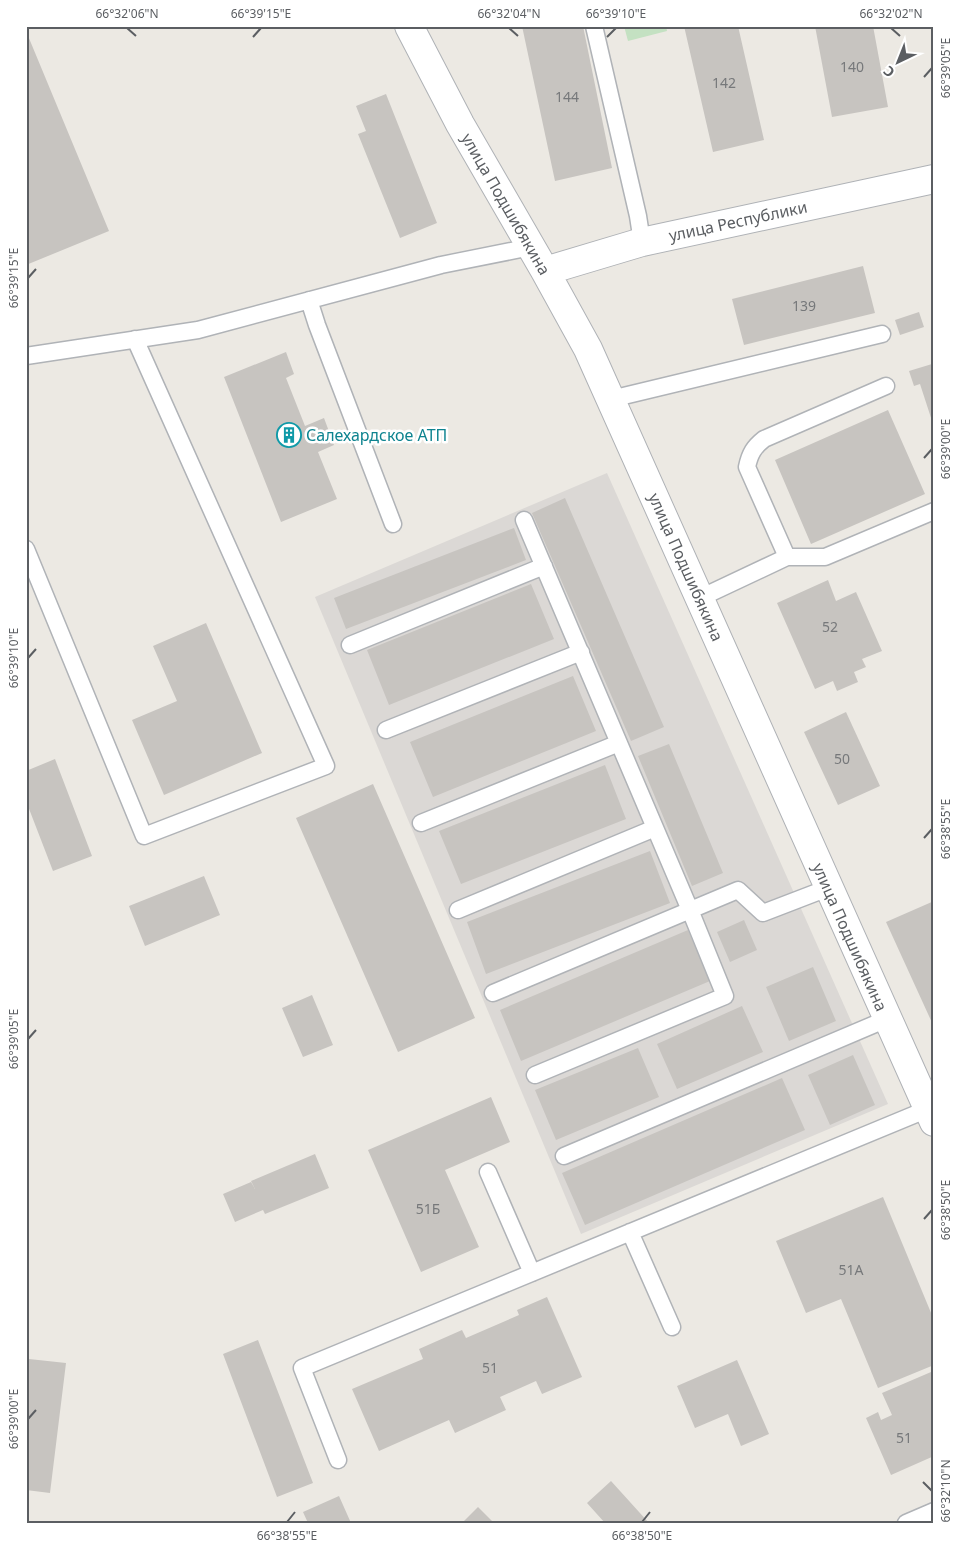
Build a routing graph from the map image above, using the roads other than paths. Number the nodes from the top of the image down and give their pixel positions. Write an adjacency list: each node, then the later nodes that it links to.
1 (409, 26): 5 (main road, улица Подшибякина)
2 (594, 26): 4 (lane)
3 (934, 179): 4 (main road, улица Республики)
4 (642, 242): 6 (main road, улица Республики)
5 (531, 247): 6 (main road, улица Подшибякина); 7 (lane)
6 (545, 271): 12 (main road, улица Подшибякина)
7 (309, 300): 9 (lane); 15 (lane)
8 (882, 334): 12 (lane)
9 (134, 340): 10 (lane); 16 (lane)
10 (26, 356)
11 (886, 386): 17 (lane)
12 (611, 399): 19 (main road, улица Подшибякина)
13 (934, 511): 17 (lane)
14 (524, 520): 18 (lane)
15 (393, 524)
16 (26, 549)
17 (787, 557): 19 (lane)
18 (544, 566): 20 (lane); 21 (lane)
19 (700, 598): 26 (main road, улица Подшибякина)
20 (350, 645)
21 (581, 652): 22 (lane); 23 (lane)
22 (386, 730)
23 (619, 742): 24 (lane); 25 (lane)
24 (421, 823)
25 (655, 828): 27 (lane); 28 (lane)
26 (828, 888): 28 (lane); 30 (main road, улица Подшибякина)
27 (458, 910)
28 (690, 910): 29 (lane); 31 (lane)
29 (493, 992)
30 (887, 1020): 32 (main road, улица Подшибякина); 33 (lane)
31 (535, 1075)
32 (931, 1115): 35 (lane)
33 (564, 1156)
34 (488, 1172): 36 (lane)
35 (630, 1232): 36 (lane); 37 (lane)
36 (532, 1273): 38 (lane)
37 (672, 1327)
38 (338, 1460)
39 (934, 1511): 40 (lane)
40 (906, 1523)

